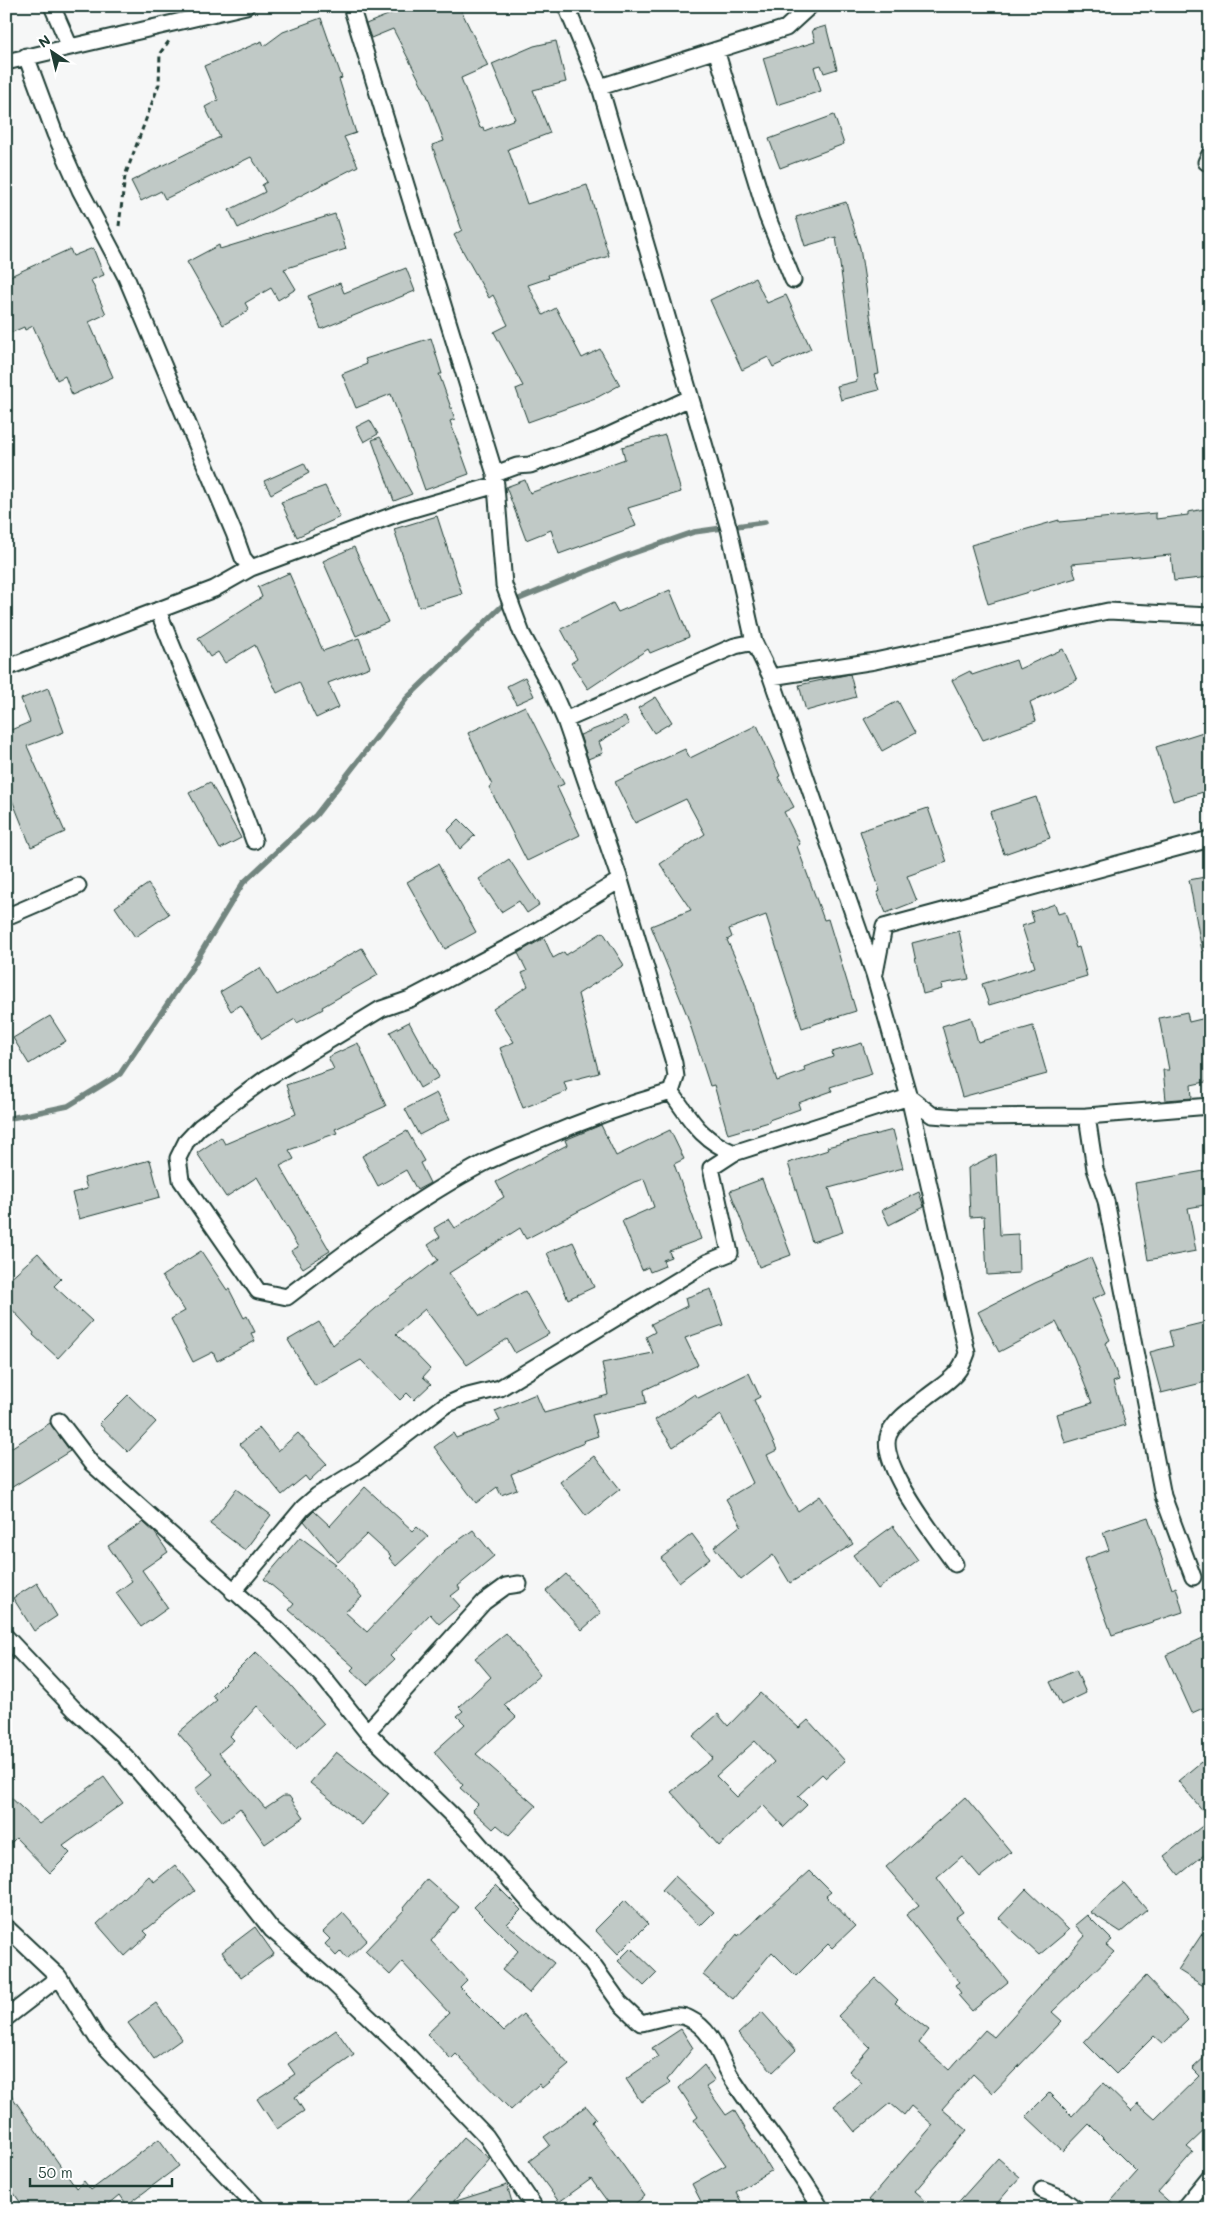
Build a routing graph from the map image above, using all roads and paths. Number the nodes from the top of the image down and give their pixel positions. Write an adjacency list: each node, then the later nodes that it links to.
1 (52, 6): 7 (street)
2 (246, 6): 6 (street)
3 (351, 6): 15 (street)
4 (566, 6): 11 (street)
5 (810, 6): 8 (street)
6 (184, 20): 7 (street); 12 (path)
7 (70, 47): 9 (street)
8 (716, 50): 11 (street); 13 (street)
9 (26, 56): 10 (street); 12 (street)
10 (6, 62)
11 (600, 87): 14 (street)
12 (114, 255): 16 (street)
13 (793, 280)
14 (690, 398): 15 (street); 19 (street)
15 (496, 480): 16 (street); 22 (street)
16 (251, 568): 17 (street)
17 (158, 610): 20 (street); 24 (street)
18 (1210, 616): 21 (street)
19 (754, 642): 21 (street); 22 (street)
20 (6, 668)
21 (771, 677): 28 (street)
22 (565, 720): 25 (street)
23 (1210, 839): 28 (street)
24 (254, 841)
25 (620, 880): 29 (street); 29 (street)
26 (78, 886): 27 (street)
27 (6, 917)
28 (874, 974): 30 (street)
29 (671, 1092): 33 (street)
30 (909, 1097): 32 (street); 34 (street); 37 (street)
31 (1210, 1106): 32 (street)
32 (1087, 1116): 38 (street)
33 (705, 1137): 34 (street); 35 (street)
34 (734, 1153): 35 (street)
35 (711, 1168): 40 (street)
36 (59, 1421): 40 (street)
37 (955, 1564)
38 (1193, 1577)
39 (519, 1584): 42 (street)
40 (233, 1592): 42 (street)
41 (6, 1637): 49 (street)
42 (367, 1732): 50 (street)
43 (6, 1927): 44 (street)
44 (59, 1977): 45 (street); 48 (street)
45 (6, 2018)
46 (1210, 2176): 52 (street)
47 (1042, 2190): 51 (street)
48 (258, 2209)
49 (536, 2209)
50 (821, 2209)
51 (1076, 2209)
52 (1183, 2209)

